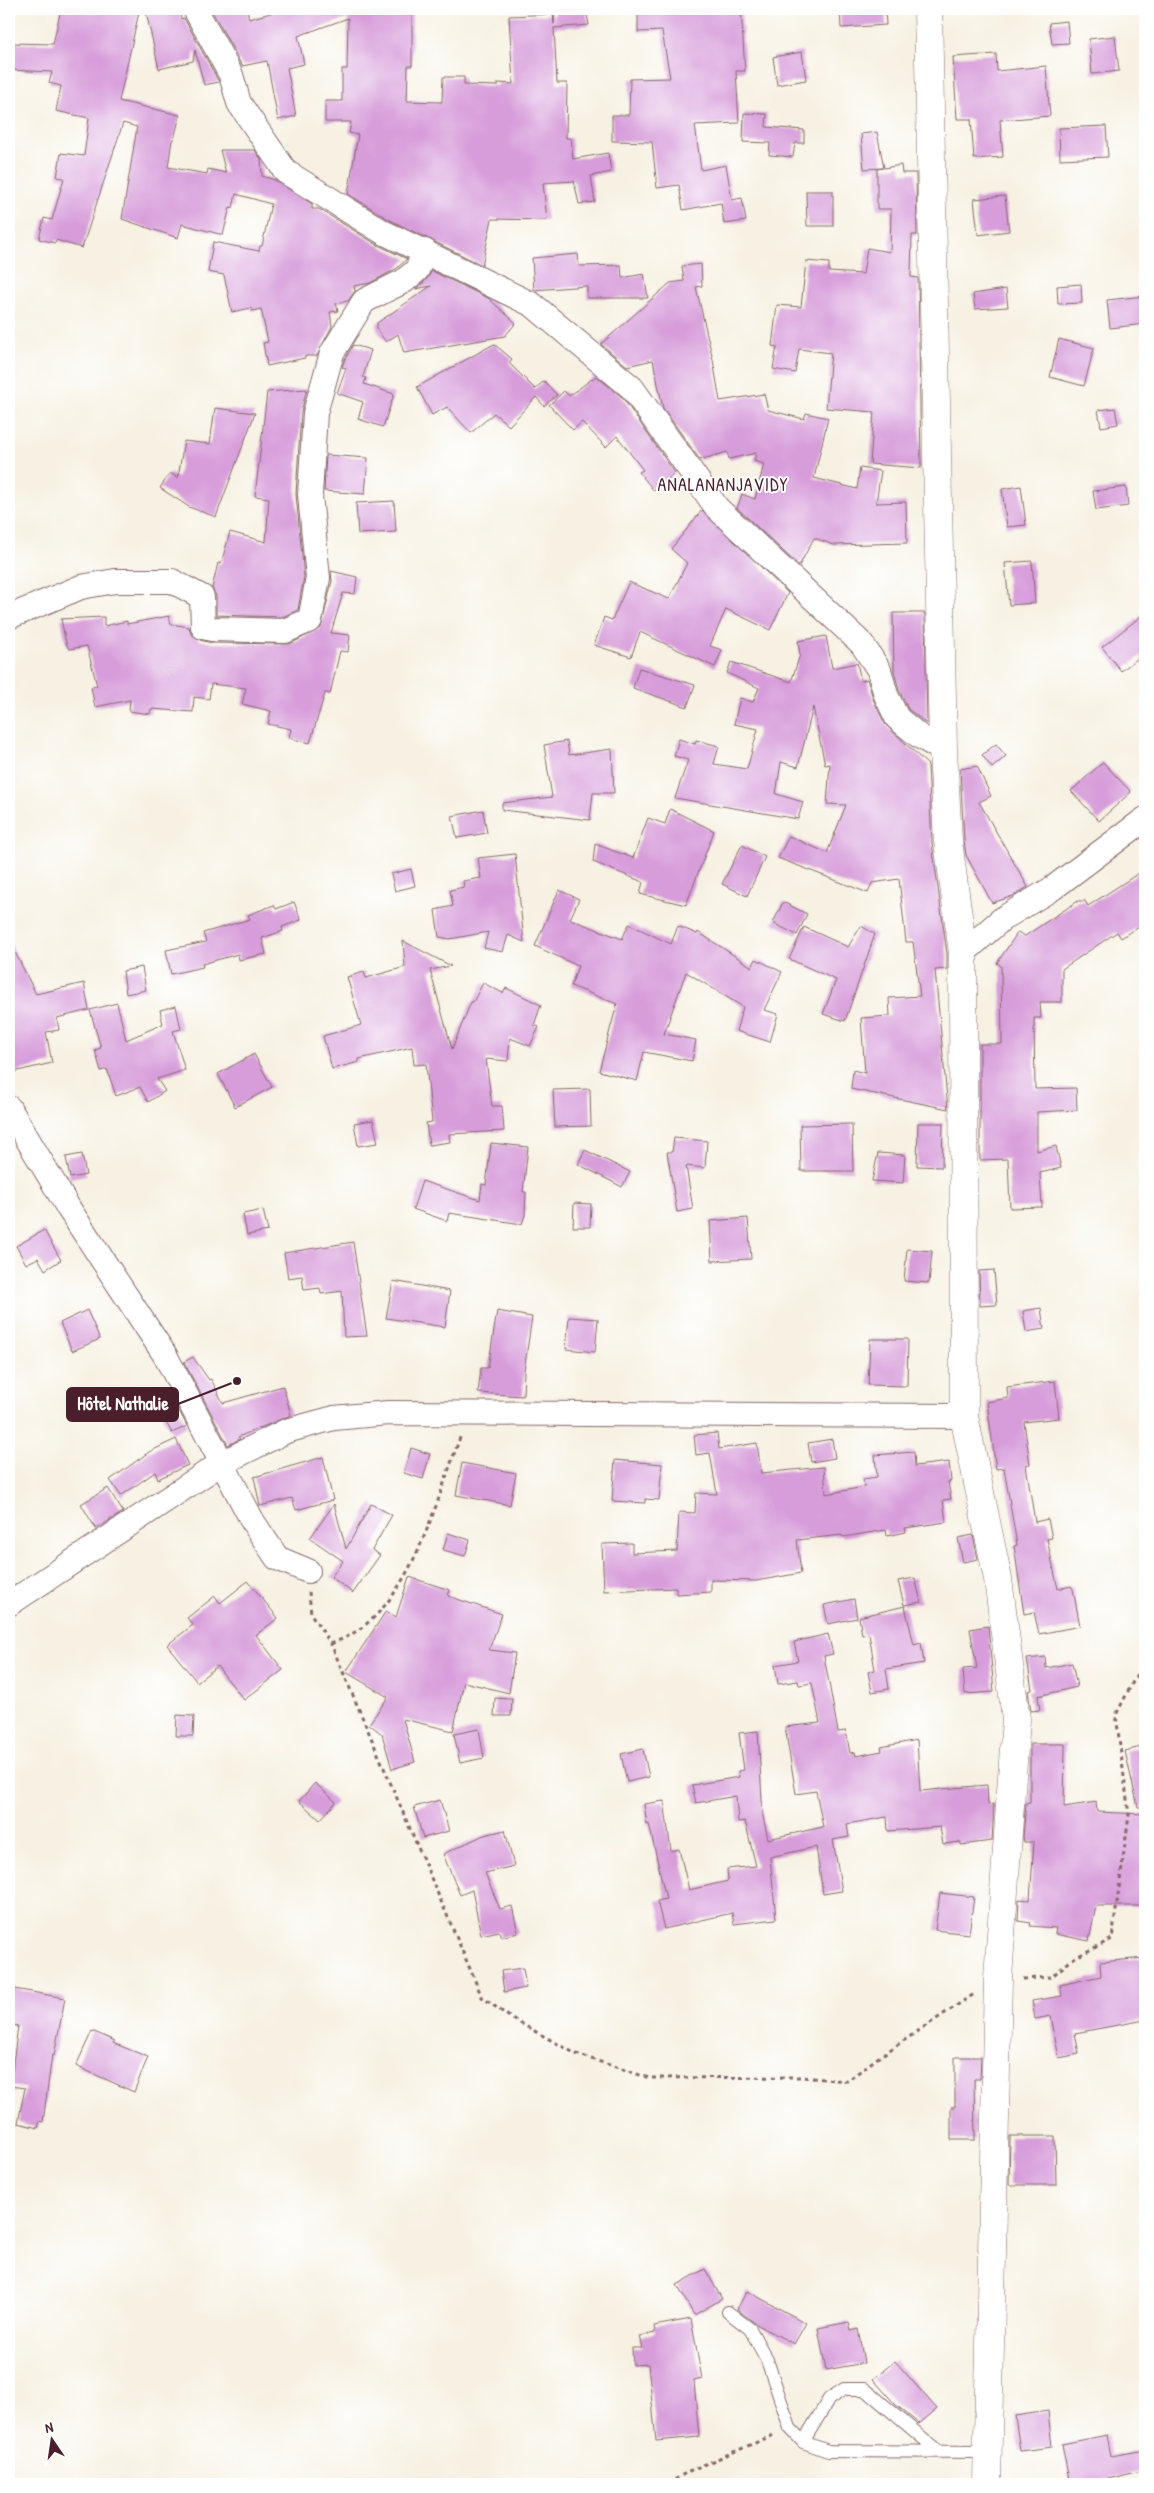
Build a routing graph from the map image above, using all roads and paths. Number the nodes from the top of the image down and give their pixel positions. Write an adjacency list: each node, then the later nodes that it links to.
1 (195, 9): 3 (street)
2 (928, 9): 5 (street)
3 (425, 251): 4 (street); 5 (street)
4 (9, 617)
5 (943, 750): 7 (street)
6 (1145, 819): 7 (street)
7 (963, 952): 10 (street)
8 (9, 1108): 11 (street)
9 (469, 1414): 10 (street); 11 (street); 14 (path)
10 (964, 1416): 16 (street)
11 (220, 1464): 12 (street); 13 (street)
12 (308, 1571): 14 (path)
13 (9, 1604)
14 (331, 1644): 16 (path)
15 (1145, 1658): 16 (path)
16 (998, 1978): 21 (street)
17 (728, 2312): 18 (lane)
18 (790, 2428): 19 (lane); 22 (path)
19 (803, 2442): 20 (lane); 20 (lane)
20 (938, 2451): 21 (lane)
21 (988, 2452): 23 (street)
22 (668, 2484)
23 (987, 2484)

